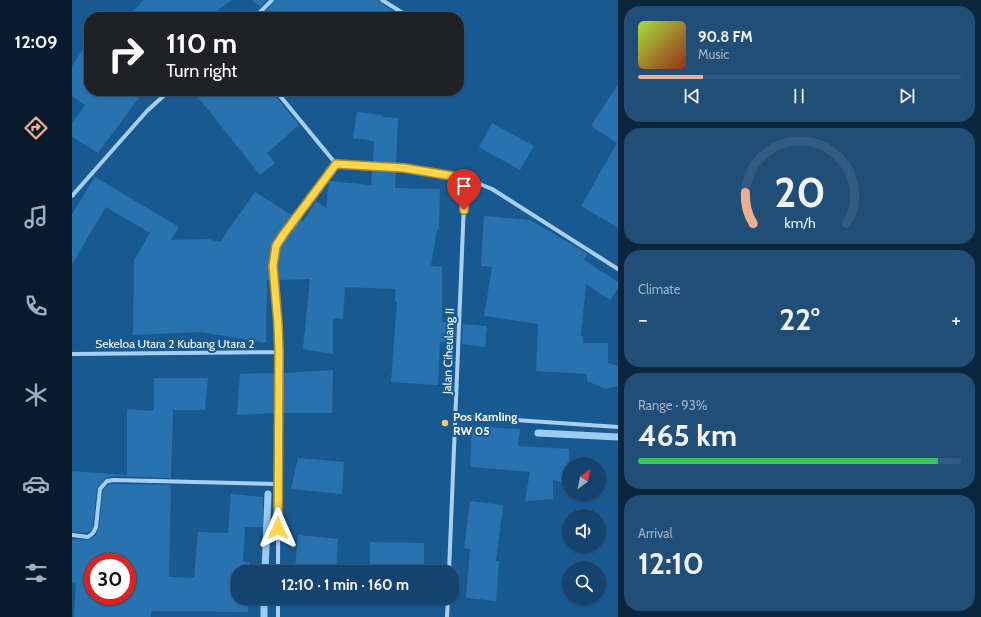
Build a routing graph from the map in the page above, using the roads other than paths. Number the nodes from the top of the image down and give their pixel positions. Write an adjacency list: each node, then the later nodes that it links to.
1 (272, 0): 3 (street)
2 (382, 0): 4 (street)
3 (260, 12)
4 (401, 12)
5 (164, 96): 9 (street)
6 (280, 96): 7 (street)
7 (336, 164): 8 (street); 11 (street)
8 (465, 178): 10 (street); 13 (street, Jalan Ciheulang II)
9 (72, 196)
10 (618, 269)
11 (279, 352): 12 (street, Sekeloa Utara 2 Kubang Utara 2); 15 (street)
12 (72, 354)
13 (455, 416): 14 (street); 18 (street, Jalan Ciheulang II)
14 (618, 426)
15 (278, 484): 16 (street); 17 (street)
16 (72, 535)
17 (278, 565)
18 (449, 565)
19 (278, 605): 21 (street)
20 (448, 605): 22 (street)
21 (278, 617)
22 (447, 617)

